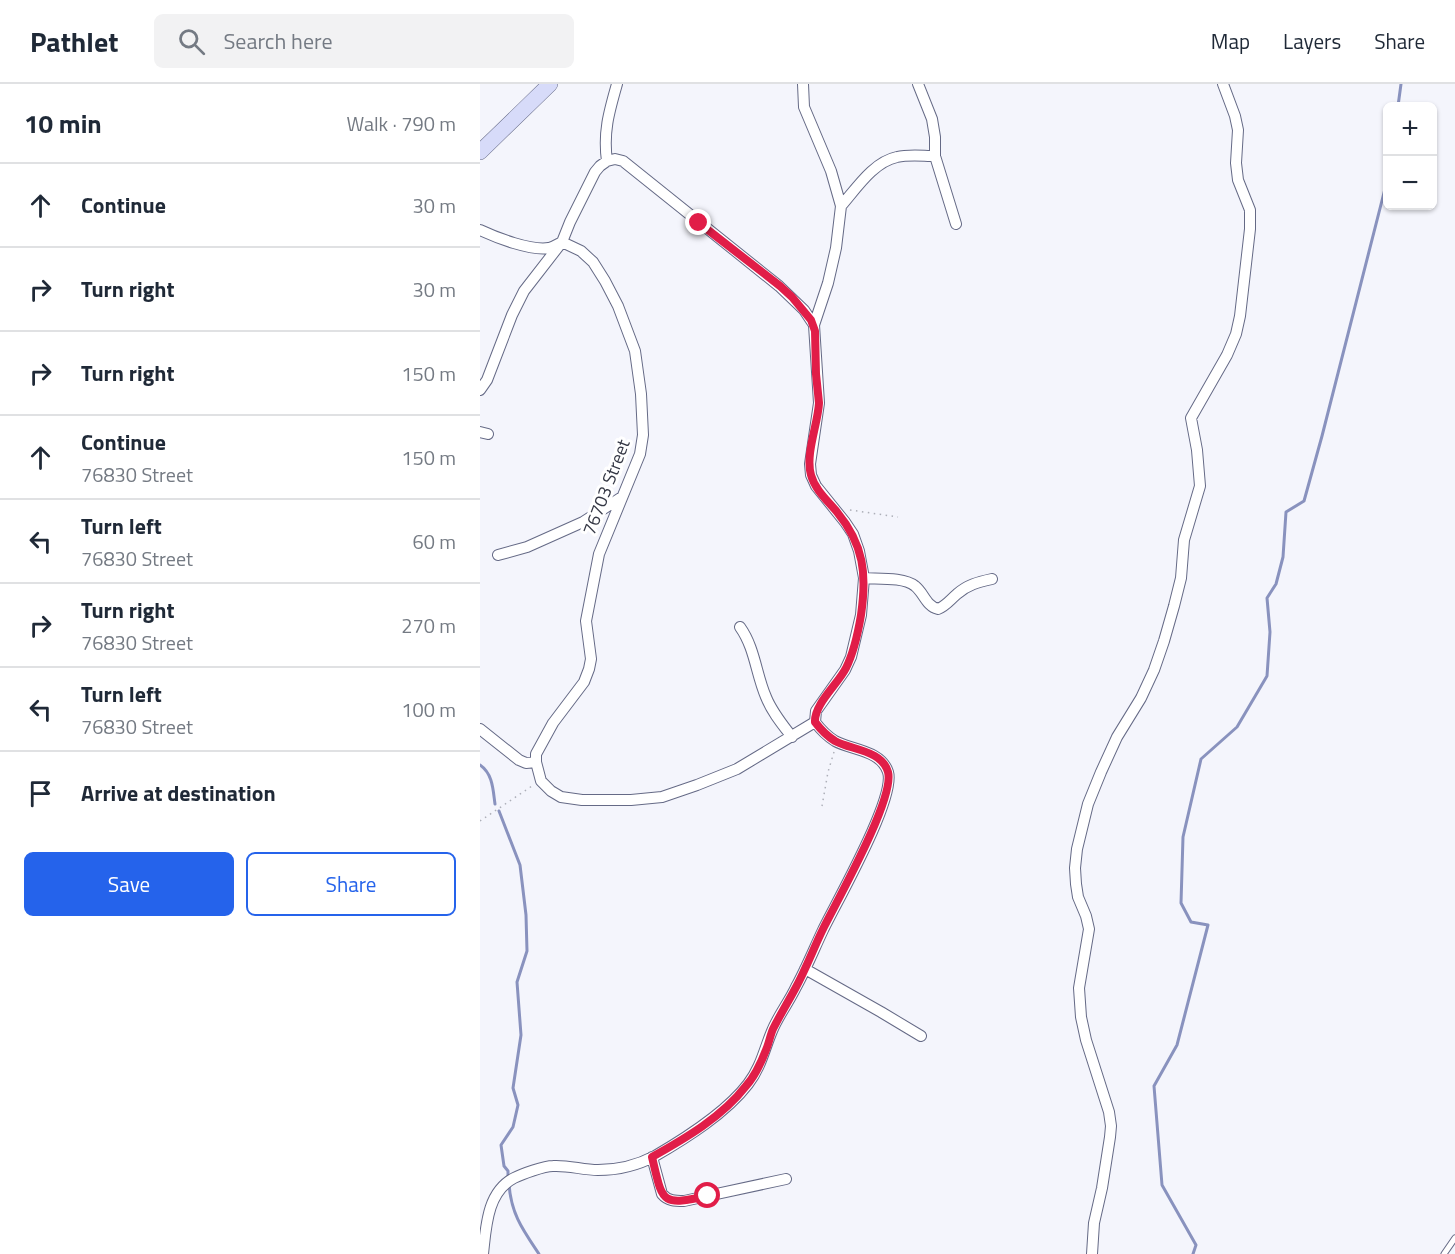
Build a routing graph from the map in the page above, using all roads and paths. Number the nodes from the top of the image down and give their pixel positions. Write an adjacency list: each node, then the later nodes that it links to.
1 (550, 84): 6 (street)
2 (617, 84): 8 (street)
3 (803, 84): 9 (street)
4 (918, 84): 7 (street)
5 (1223, 84): 36 (street)
6 (480, 152)
7 (935, 156): 9 (street); 10 (street)
8 (607, 162): 12 (street); 13 (street)
9 (841, 206): 13 (street)
10 (956, 224)
11 (480, 230): 12 (street)
12 (562, 242): 14 (street); 15 (street, 76703 Street)
13 (814, 325): 16 (street)
14 (480, 390)
15 (622, 497): 18 (street); 26 (street, 76703 Street)
16 (834, 508): 17 (path); 19 (street)
17 (898, 517)
18 (498, 555)
19 (864, 578): 20 (street); 22 (street)
20 (992, 579)
21 (740, 627): 24 (street)
22 (815, 722): 24 (street); 25 (street)
23 (480, 729): 26 (street)
24 (792, 737): 27 (street)
25 (837, 742): 28 (path); 30 (street)
26 (536, 758): 27 (street)
27 (541, 781): 29 (path)
28 (822, 806)
29 (480, 821)
30 (805, 969): 31 (street); 32 (street)
31 (921, 1036)
32 (652, 1157): 33 (street); 35 (street)
33 (786, 1179)
34 (1455, 1238): 37 (lane)
35 (483, 1254)
36 (1092, 1254)
37 (1444, 1254)

